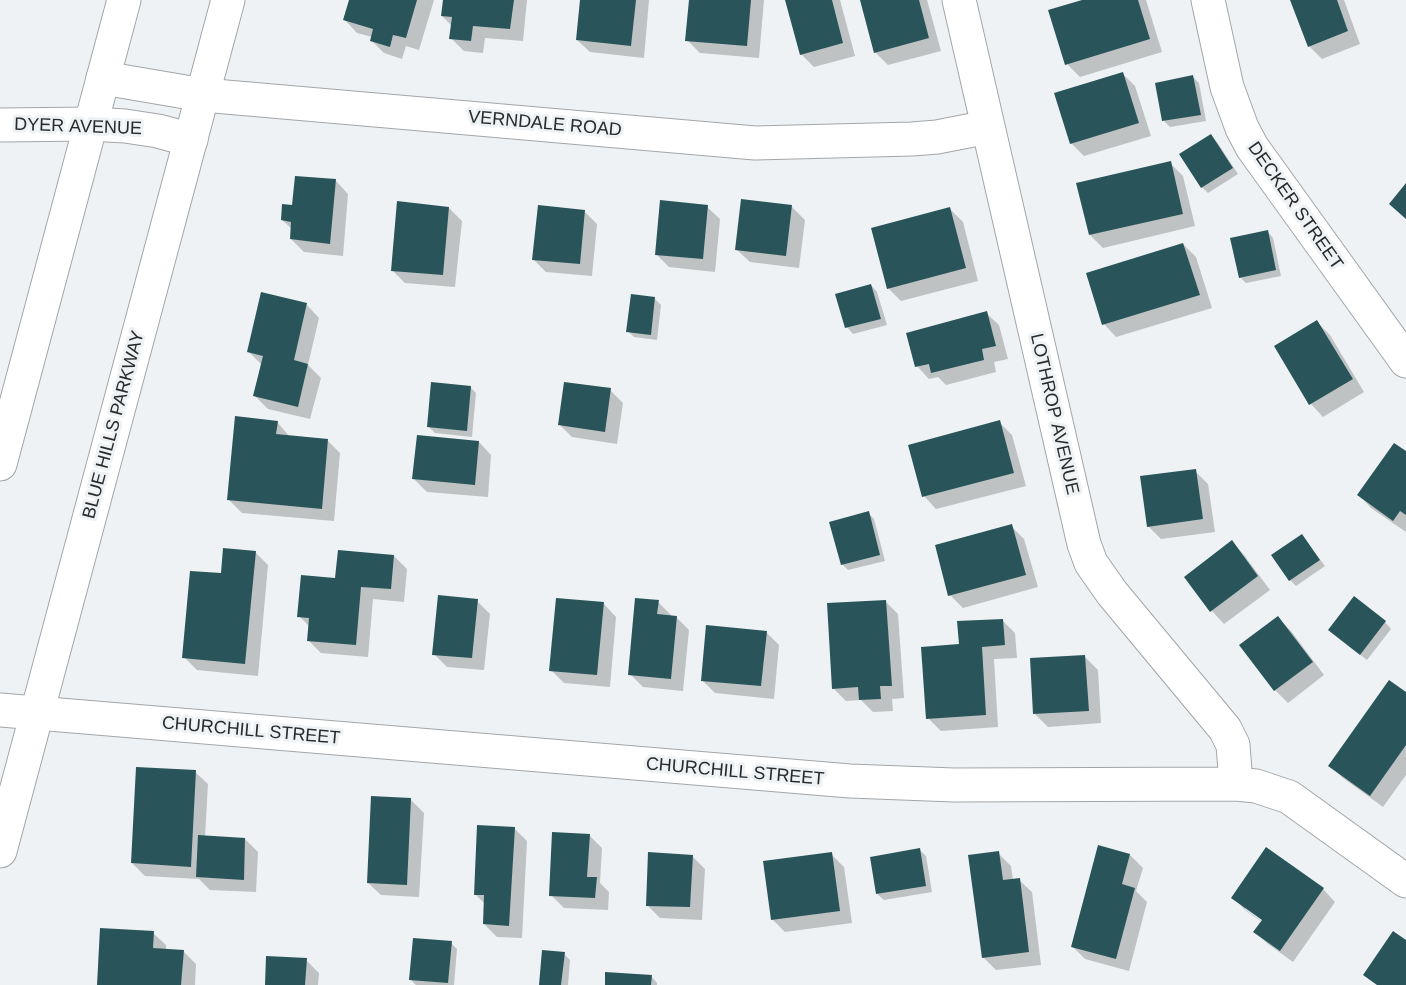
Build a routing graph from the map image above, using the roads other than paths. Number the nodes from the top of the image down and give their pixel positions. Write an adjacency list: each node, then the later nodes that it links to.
1 (124, 0): 5 (street)
2 (228, 0): 6 (street, BLUE HILLS PARKWAY)
3 (959, 0): 9 (street, LOTHROP AVENUE)
4 (1208, 0): 11 (street, DECKER STREET)
5 (103, 78): 6 (street, VERNDALE ROAD); 7 (street)
6 (203, 95): 9 (street, VERNDALE ROAD); 10 (street, BLUE HILLS PARKWAY)
7 (91, 124): 8 (street, DYER AVENUE); 10 (street, DYER AVENUE); 12 (street)
8 (0, 125)
9 (988, 127): 15 (street, LOTHROP AVENUE)
10 (191, 140): 14 (street, BLUE HILLS PARKWAY)
11 (1406, 361)
12 (0, 464)
13 (0, 710): 14 (street, CHURCHILL STREET)
14 (37, 713): 15 (street, CHURCHILL STREET); 16 (street, BLUE HILLS PARKWAY)
15 (1236, 784): 17 (street, CHURCHILL STREET)
16 (0, 851)
17 (1406, 881)

